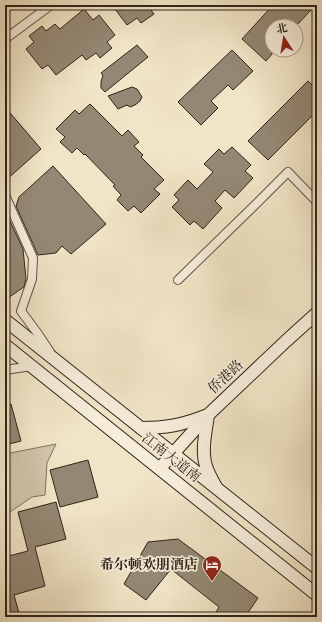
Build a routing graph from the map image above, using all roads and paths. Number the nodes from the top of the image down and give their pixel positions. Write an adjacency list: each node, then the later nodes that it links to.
1 (51, 5): 2 (street)
2 (5, 39)
3 (5, 195): 9 (street)
4 (317, 202): 5 (street)
5 (178, 280)
6 (317, 312): 12 (main road, 侨港路)
7 (5, 320): 9 (main road, 江南大道南)
8 (5, 345): 10 (main road, 江南大道南)
9 (55, 359): 13 (main road, 江南大道南)
10 (32, 366): 11 (street); 15 (main road, 江南大道南)
11 (5, 370)
12 (208, 415): 13 (main road); 14 (main road, 侨港路); 16 (main road)
13 (141, 428): 14 (main road, 江南大道南)
14 (172, 454): 15 (main road, 侨港路); 16 (main road, 江南大道南)
15 (160, 468): 18 (main road, 江南大道南)
16 (216, 489): 17 (main road, 江南大道南)
17 (317, 568)
18 (317, 594)

